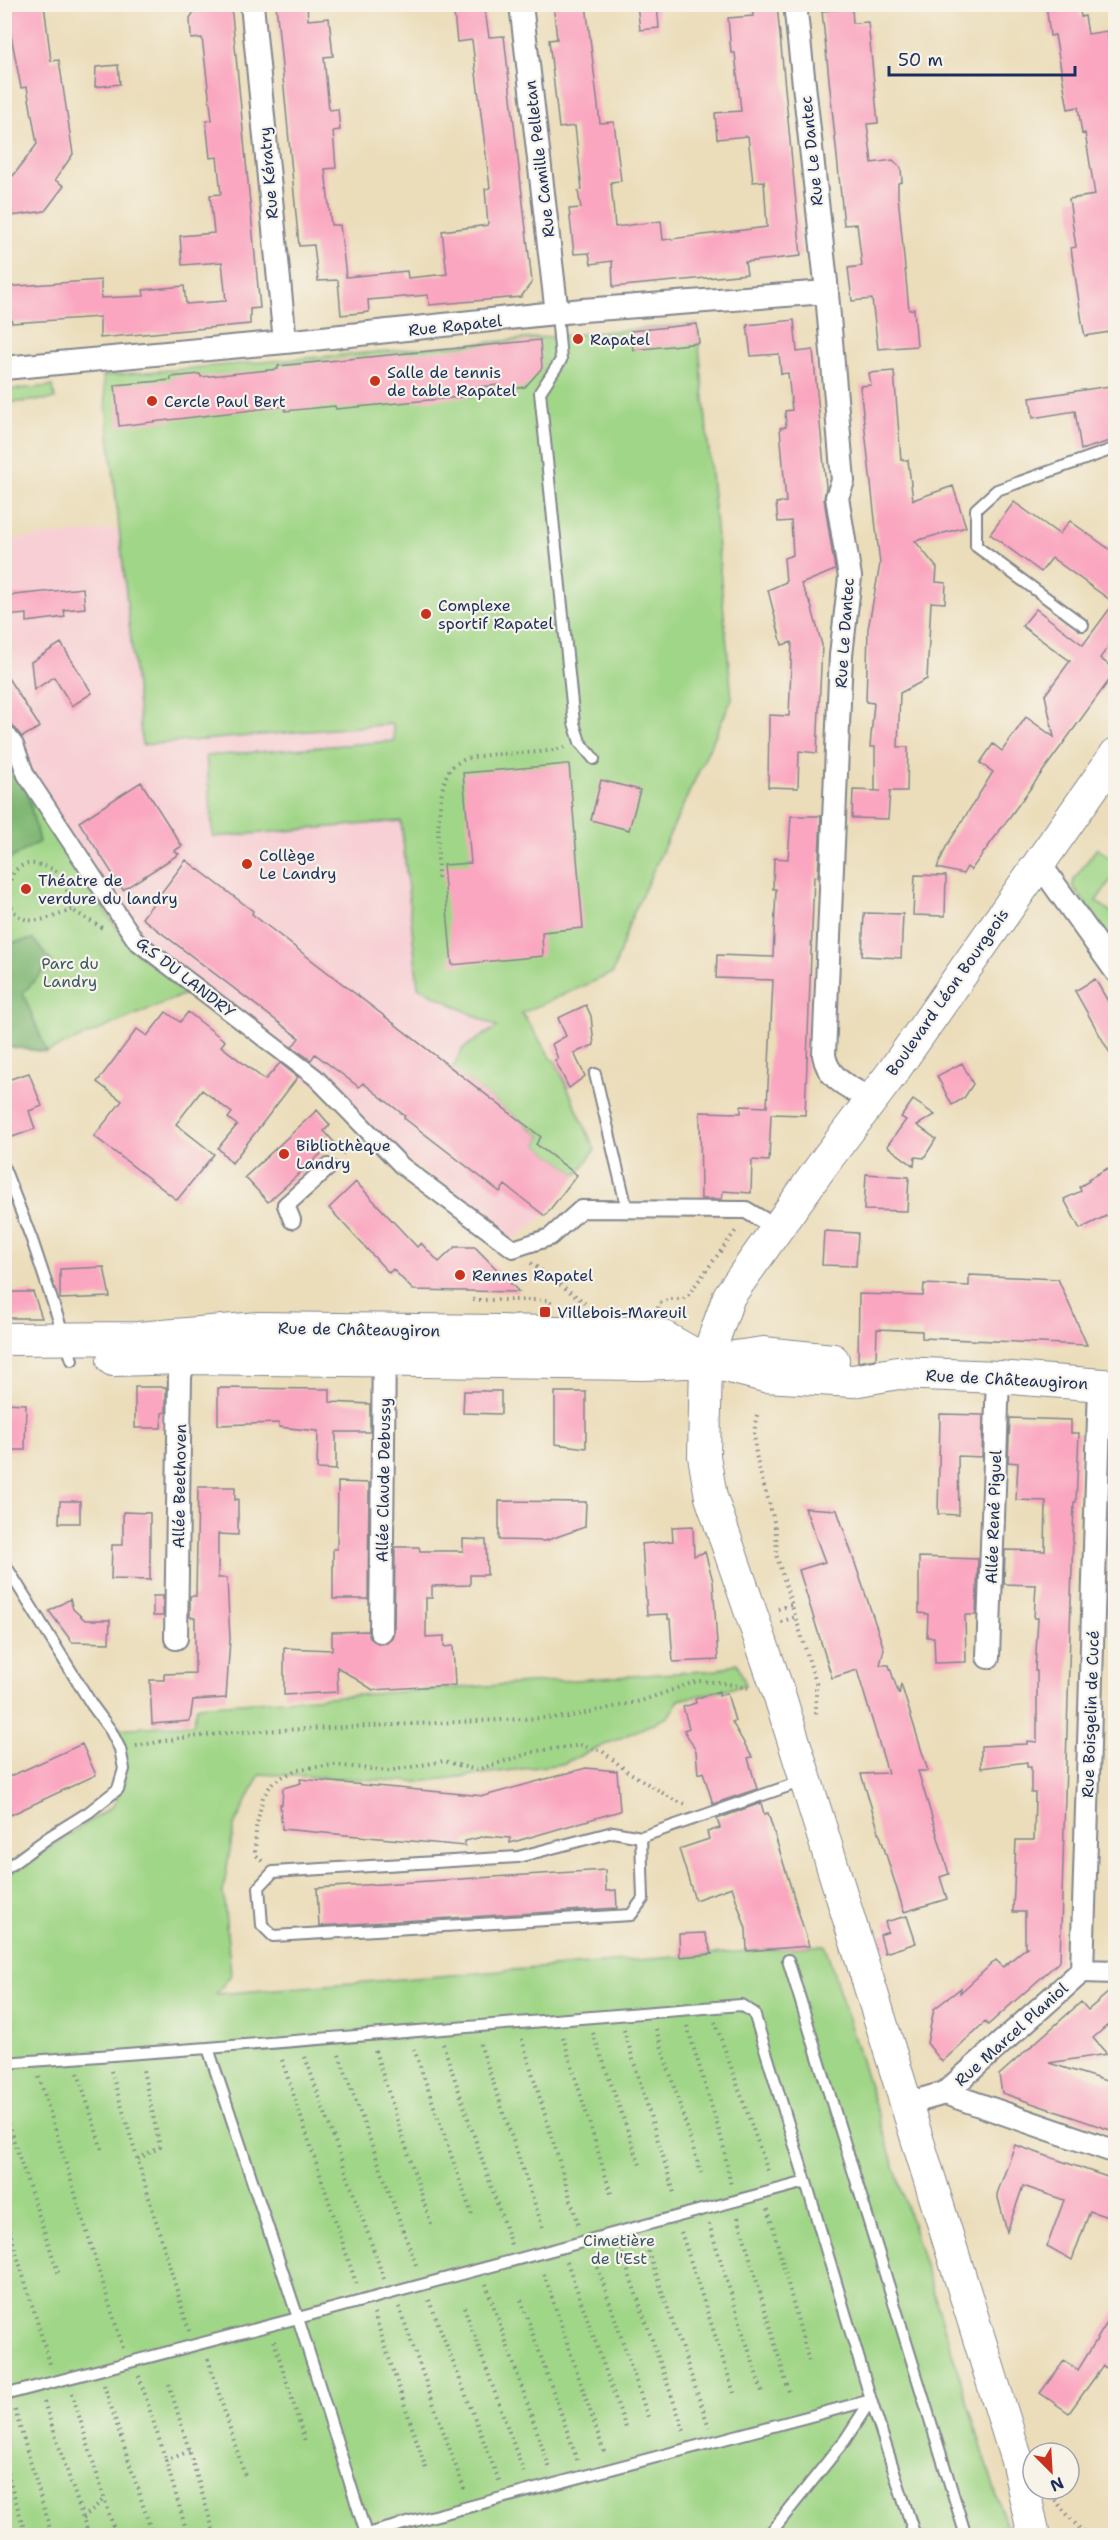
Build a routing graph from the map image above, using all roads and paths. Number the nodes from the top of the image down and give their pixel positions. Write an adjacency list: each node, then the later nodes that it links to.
1 (252, 4): 6 (street, Rue Kératry)
2 (521, 4): 5 (street, Rue Camille Pelletan)
3 (795, 4): 4 (street, Rue Le Dantec)
4 (827, 292): 5 (street, Rue Rapatel); 19 (street, Rue Le Dantec)
5 (557, 314): 6 (street, Rue Rapatel); 11 (lane)
6 (285, 342): 7 (street, Rue Rapatel)
7 (4, 368)
8 (1116, 448): 9 (lane)
9 (1083, 625)
10 (4, 730): 20 (street, G.S DU LANDRY)
11 (580, 742): 13 (lane); 15 (path)
12 (1116, 754): 14 (main road, Boulevard Léon Bourgeois)
13 (594, 759)
14 (1039, 863): 17 (street); 19 (main road, Boulevard Léon Bourgeois)
15 (438, 878)
16 (72, 910): 16 (path)
17 (1116, 971)
18 (595, 1074): 23 (lane)
19 (870, 1100): 25 (main road, Boulevard Léon Bourgeois)
20 (368, 1132): 21 (path); 23 (street, G.S DU LANDRY)
21 (328, 1167): 24 (street)
22 (4, 1168): 33 (lane)
23 (627, 1209): 25 (street)
24 (292, 1220)
25 (776, 1228): 35 (main road, Boulevard Léon Bourgeois)
26 (536, 1266): 28 (path)
27 (693, 1288): 29 (path)
28 (568, 1291)
29 (688, 1295)
30 (384, 1328): 32 (main road, Rue de Châteaugiron); 35 (main road, Rue de Châteaugiron); 36 (street, Allée Claude Debussy)
31 (4, 1339): 33 (main road, Rue de Châteaugiron)
32 (183, 1346): 33 (main road, Rue de Châteaugiron); 36 (main road, Rue de Châteaugiron); 44 (street, Allée Beethoven)
33 (68, 1350): 34 (main road, Rue de Châteaugiron)
34 (4, 1359)
35 (706, 1361): 36 (main road, Rue de Châteaugiron); 37 (main road, Rue de Châteaugiron); 49 (main road, Boulevard Léon Bourgeois)
36 (384, 1362): 43 (street, Allée Claude Debussy)
37 (998, 1377): 38 (main road, Rue de Châteaugiron); 45 (street, Allée René Piguel)
38 (1108, 1385): 55 (street, Rue Boisgelin de Cucé)
39 (757, 1415): 41 (path)
40 (4, 1563): 48 (lane)
41 (791, 1605): 42 (path); 47 (path)
42 (776, 1610)
43 (381, 1631)
44 (176, 1638)
45 (988, 1657)
46 (753, 1687): 48 (path)
47 (816, 1708)
48 (120, 1749): 52 (lane)
49 (805, 1781): 50 (lane); 76 (main road, Boulevard Léon Bourgeois)
50 (704, 1815): 51 (lane); 53 (path)
51 (641, 1837): 53 (lane); 53 (lane)
52 (4, 1870)
53 (273, 1872)
54 (788, 1960): 149 (lane)
55 (1082, 1971): 56 (street, Rue Marcel Planiol); 75 (street, Rue Marcel Planiol)
56 (1116, 1972)
57 (651, 2011): 58 (lane); 82 (path); 83 (lane)
58 (619, 2014): 59 (lane); 84 (path)
59 (587, 2016): 60 (lane); 81 (path)
60 (557, 2019): 61 (lane); 85 (path)
61 (474, 2026): 62 (lane); 91 (path)
62 (438, 2029): 64 (lane); 96 (path)
63 (519, 2029): 93 (path)
64 (369, 2034): 65 (lane); 90 (path)
65 (333, 2037): 66 (lane); 100 (path)
66 (299, 2040): 67 (lane); 101 (path)
67 (276, 2042): 68 (lane); 102 (path)
68 (208, 2048): 70 (lane); 105 (lane)
69 (414, 2048): 89 (path)
70 (139, 2053): 71 (lane); 80 (path)
71 (106, 2055): 72 (lane); 80 (path)
72 (74, 2058): 73 (lane); 79 (path)
73 (34, 2061): 74 (lane); 110 (path)
74 (4, 2063)
75 (945, 2093): 76 (street, Rue Marcel Planiol); 78 (street)
76 (906, 2104): 127 (main road, Boulevard Léon Bourgeois)
77 (4, 2112): 99 (path)
78 (1116, 2152)
79 (103, 2153)
80 (138, 2159): 109 (path)
81 (640, 2165)
82 (701, 2173)
83 (806, 2182): 86 (lane); 118 (lane)
84 (674, 2193)
85 (611, 2194)
86 (704, 2209): 88 (lane); 116 (path)
87 (4, 2213): 112 (path)
88 (676, 2217): 92 (lane); 117 (path)
89 (473, 2218)
90 (431, 2224)
91 (544, 2230)
92 (614, 2234): 93 (lane); 123 (path)
93 (586, 2241): 94 (lane); 119 (path)
94 (562, 2247): 96 (lane); 120 (path)
95 (648, 2251): 122 (path)
96 (516, 2260): 97 (lane)
97 (481, 2269): 100 (lane); 132 (path)
98 (544, 2274): 129 (path)
99 (59, 2275)
100 (423, 2285): 101 (lane); 134 (path)
101 (392, 2293): 102 (lane); 137 (path)
102 (366, 2300): 105 (lane); 128 (path)
103 (521, 2300): 130 (path)
104 (464, 2307): 133 (path)
105 (298, 2318): 106 (lane); 146 (lane)
106 (270, 2325): 109 (lane); 121 (path)
107 (4, 2330): 108 (path)
108 (6, 2336)
109 (198, 2344): 110 (lane); 131 (path)
110 (131, 2362): 111 (lane); 126 (path)
111 (99, 2370): 112 (lane); 143 (path)
112 (62, 2380): 114 (lane); 135 (path)
113 (169, 2384): 124 (path)
114 (39, 2386): 115 (lane); 138 (path)
115 (7, 2394): 140 (path)
116 (763, 2395)
117 (735, 2396)
118 (871, 2400): 122 (lane); 147 (lane); 148 (lane)
119 (649, 2420)
120 (626, 2428)
121 (305, 2441)
122 (714, 2442): 123 (lane)
123 (690, 2448): 129 (lane)
124 (189, 2451): 126 (path); 145 (path)
125 (4, 2461): 139 (path)
126 (166, 2461): 144 (path)
127 (1018, 2464): 150 (main road); 151 (main road)
128 (426, 2469)
129 (610, 2470): 130 (lane)
130 (583, 2477): 132 (lane)
131 (246, 2478)
132 (555, 2484): 133 (lane)
133 (530, 2491): 134 (lane)
134 (505, 2498): 137 (lane)
135 (104, 2499): 138 (path); 142 (path)
136 (1056, 2501): 152 (path)
137 (470, 2507): 146 (lane)
138 (83, 2518): 141 (path)
139 (26, 2535)
140 (52, 2535)
141 (88, 2535)
142 (116, 2535)
143 (153, 2535)
144 (188, 2535)
145 (214, 2535)
146 (364, 2535)
147 (768, 2535)
148 (915, 2535)
149 (966, 2535)
150 (1034, 2535)
151 (1056, 2535)
152 (1090, 2535)

